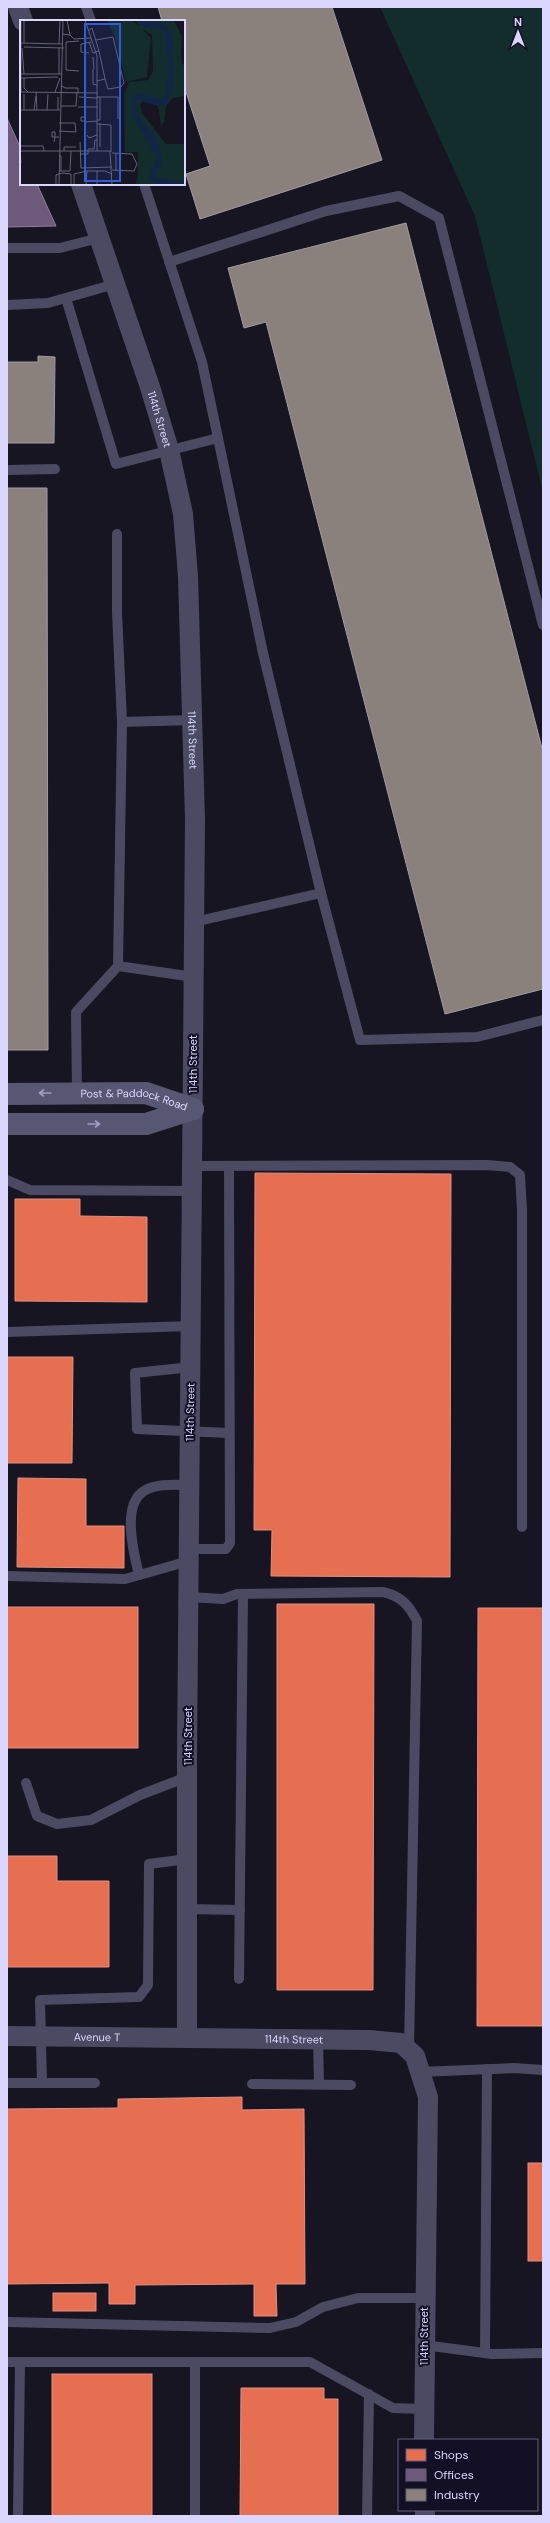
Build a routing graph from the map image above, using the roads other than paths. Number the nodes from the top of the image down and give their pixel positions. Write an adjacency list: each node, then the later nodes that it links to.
1 (18, 7): 3 (street)
2 (86, 7): 4 (lane)
3 (23, 20)
4 (91, 20)
5 (81, 185): 7 (street, 114th Street)
6 (144, 185): 9 (lane)
7 (99, 238): 8 (lane); 10 (street, 114th Street)
8 (7, 248)
9 (170, 262): 13 (lane); 18 (lane)
10 (115, 284): 11 (lane); 14 (street, 114th Street)
11 (66, 298): 12 (lane); 14 (lane)
12 (7, 305)
13 (218, 438): 14 (lane); 21 (lane)
14 (169, 450): 19 (street, 114th Street)
15 (55, 469): 16 (lane)
16 (7, 470)
17 (117, 534): 20 (lane)
18 (543, 624)
19 (192, 720): 20 (lane); 22 (street, 114th Street)
20 (122, 722): 23 (lane)
21 (321, 893): 22 (lane); 25 (lane)
22 (194, 922): 24 (street, 114th Street)
23 (118, 966): 24 (lane); 26 (lane)
24 (194, 977): 28 (street, 114th Street)
25 (543, 1020)
26 (77, 1093): 27 (street, Post & Paddock Road, one-way to 27); 28 (street, Post & Paddock Road)
27 (7, 1094)
28 (193, 1109): 29 (street, Post & Paddock Road, one-way to 28); 30 (street, 114th Street)
29 (7, 1124)
30 (192, 1166): 31 (lane); 33 (street, 114th Street)
31 (229, 1166): 38 (lane); 40 (lane)
32 (7, 1180): 33 (lane)
33 (192, 1191): 34 (street, 114th Street)
34 (191, 1326): 35 (lane); 36 (street, 114th Street)
35 (7, 1332)
36 (191, 1367): 37 (street, 114th Street); 37 (lane)
37 (190, 1433): 38 (lane); 39 (street, 114th Street)
38 (230, 1434): 41 (lane)
39 (190, 1486): 41 (street, 114th Street); 42 (lane)
40 (522, 1527)
41 (189, 1555): 42 (lane); 45 (street, 114th Street)
42 (139, 1575): 43 (lane)
43 (7, 1576)
44 (242, 1594): 45 (lane); 50 (lane); 56 (lane)
45 (189, 1597): 46 (street, 114th Street)
46 (187, 1776): 47 (lane); 48 (street, 114th Street)
47 (26, 1783)
48 (187, 1859): 49 (street, 114th Street); 53 (lane)
49 (187, 1909): 50 (lane); 54 (street, 114th Street)
50 (240, 1910): 51 (lane)
51 (239, 1979)
52 (7, 2036): 53 (street, Avenue T)
53 (40, 2037): 54 (street, Avenue T); 60 (lane)
54 (187, 2038): 55 (street, 114th Street)
55 (318, 2039): 56 (street, 114th Street); 64 (lane)
56 (409, 2051): 59 (street, 114th Street)
57 (487, 2069): 58 (lane); 59 (lane); 69 (lane)
58 (543, 2070)
59 (420, 2072): 66 (street, 114th Street)
60 (42, 2083): 61 (lane); 62 (lane)
61 (95, 2083)
62 (7, 2084)
63 (252, 2084): 64 (lane)
64 (319, 2084): 65 (lane)
65 (351, 2084)
66 (425, 2298): 67 (lane); 68 (street, 114th Street)
67 (7, 2322)
68 (424, 2345): 69 (lane); 75 (street, 114th Street)
69 (485, 2353): 70 (lane)
70 (543, 2353)
71 (7, 2362): 72 (lane)
72 (20, 2362): 73 (lane); 77 (lane)
73 (195, 2362): 74 (lane); 78 (lane)
74 (369, 2394): 75 (lane); 79 (lane)
75 (424, 2410): 76 (street, 114th Street)
76 (424, 2439)
77 (18, 2516)
78 (195, 2516)
79 (367, 2516)

